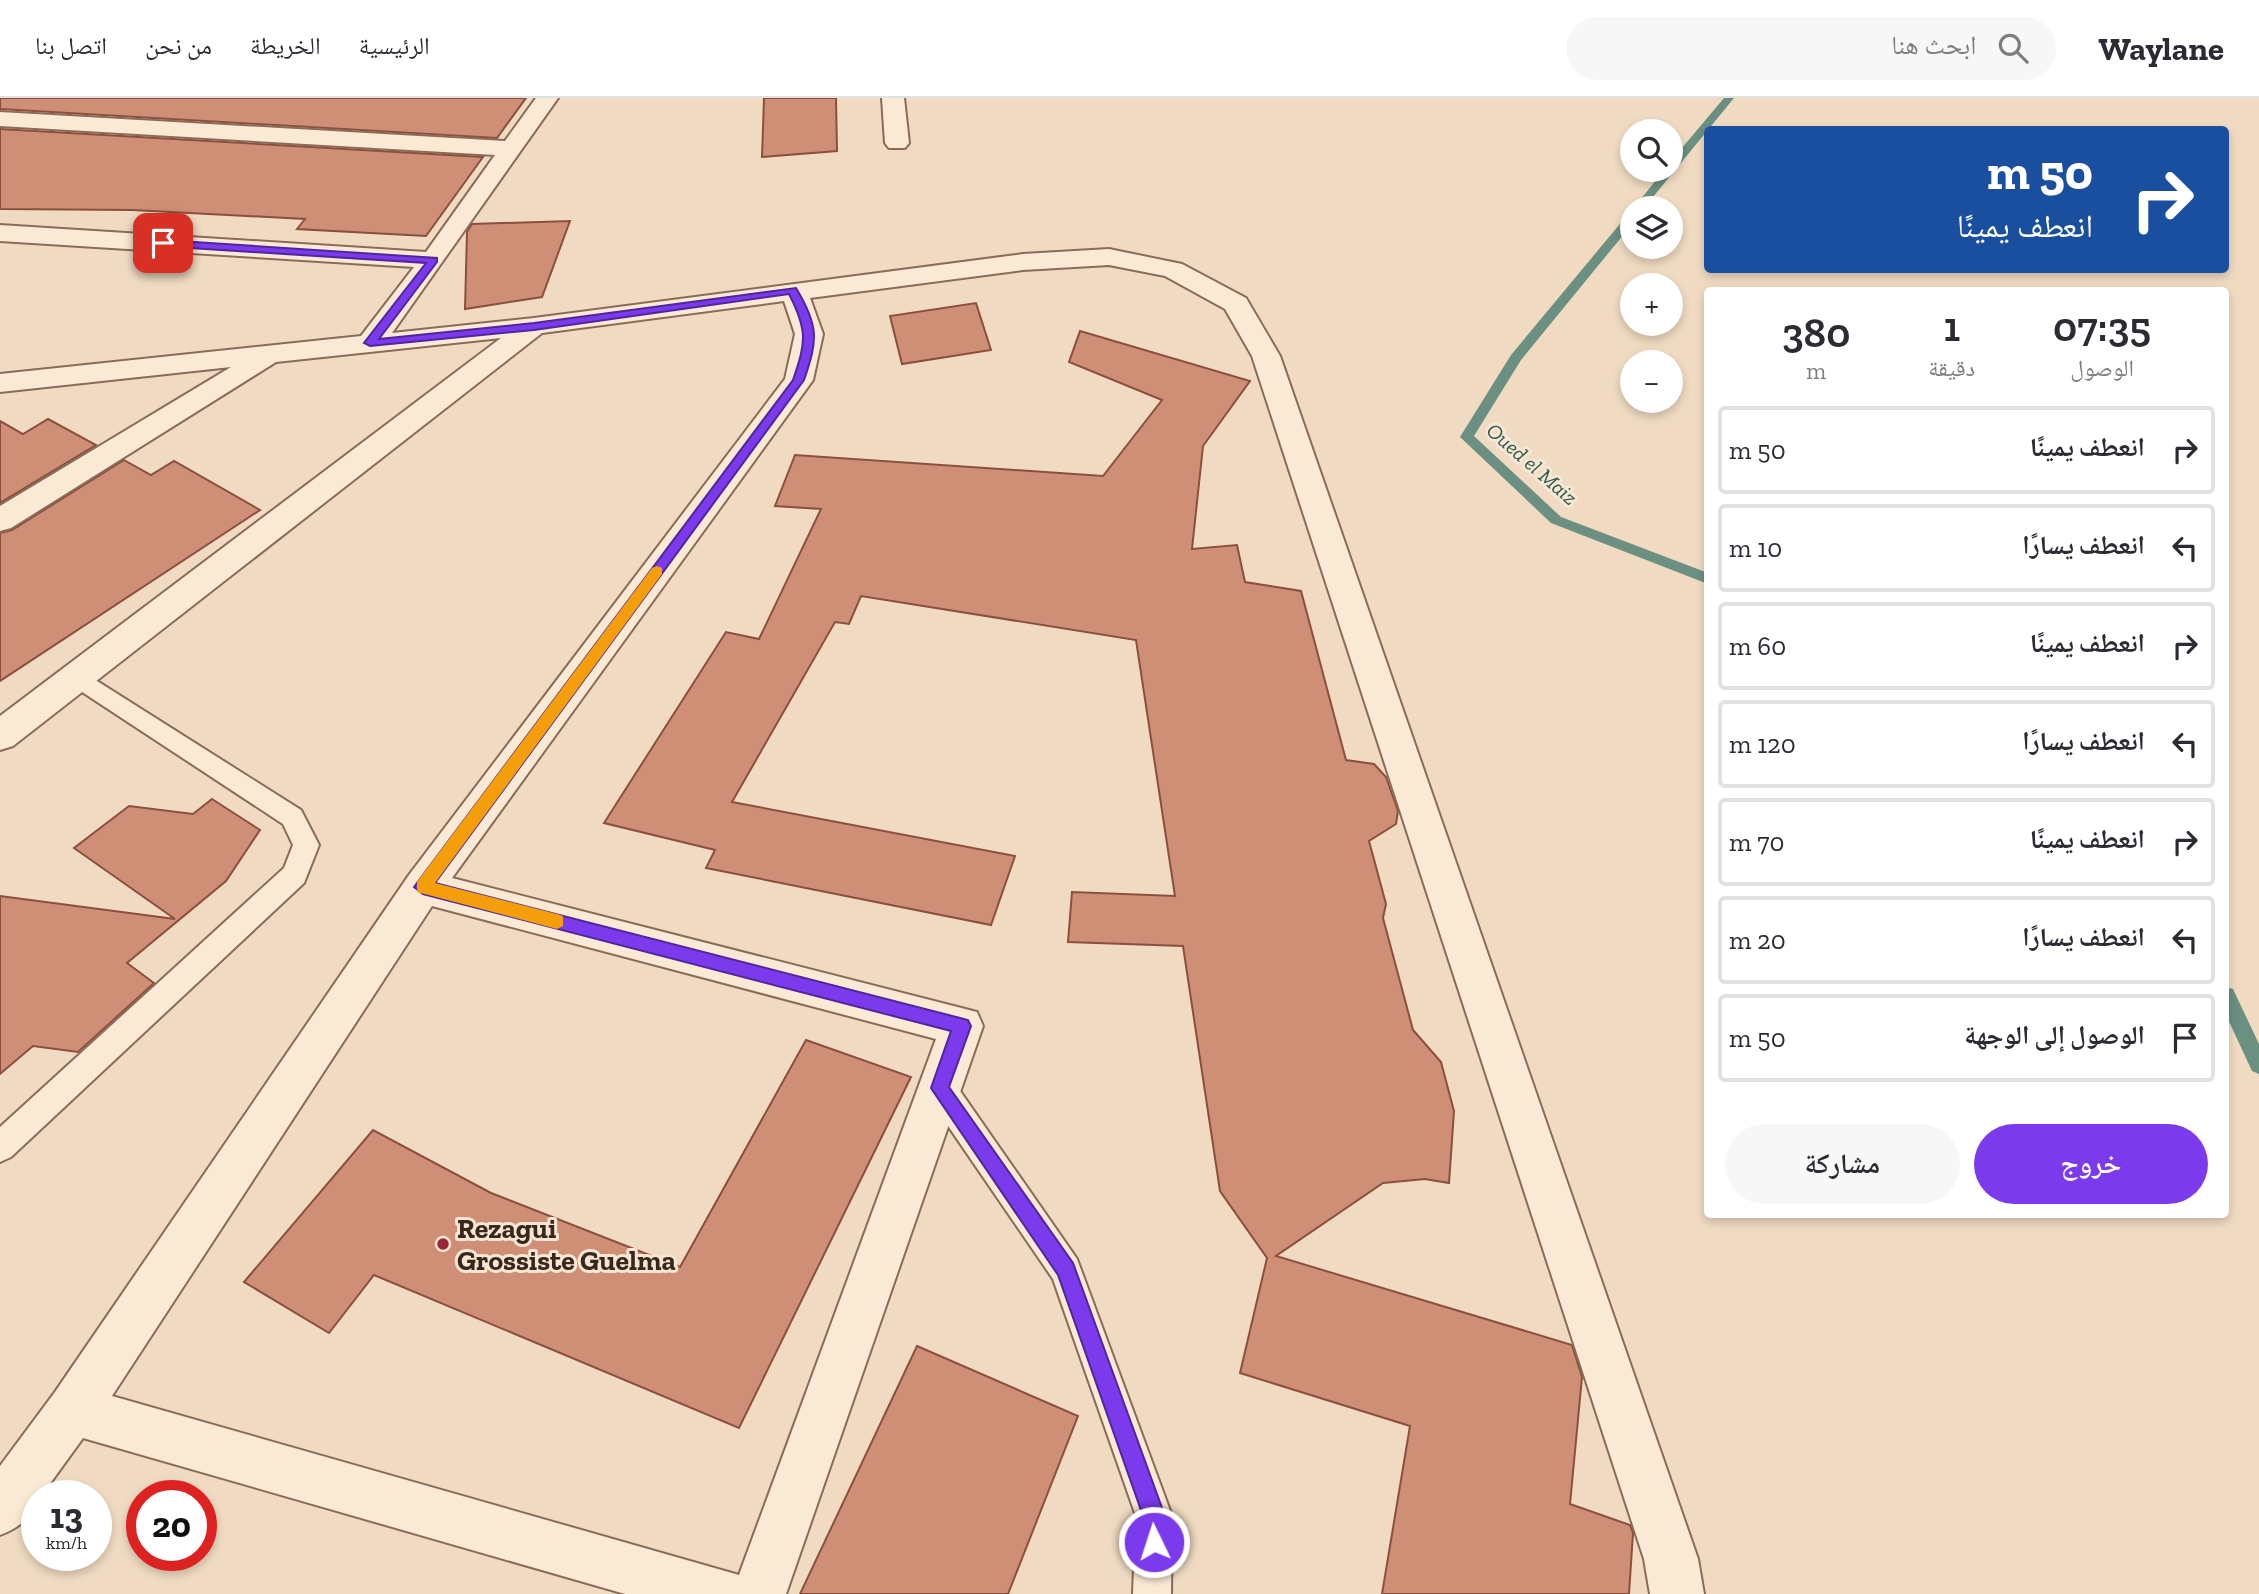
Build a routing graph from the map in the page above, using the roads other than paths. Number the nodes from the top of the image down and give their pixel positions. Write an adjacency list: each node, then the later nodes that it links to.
1 (547, 98): 5 (street)
2 (893, 98): 4 (street)
3 (0, 119): 5 (street)
4 (897, 143)
5 (513, 149): 7 (street)
6 (0, 233): 7 (street)
7 (433, 260): 10 (street)
8 (792, 290): 9 (street); 16 (street); 24 (street)
9 (534, 326): 10 (street); 14 (street)
10 (370, 343): 11 (street)
11 (274, 353): 12 (street); 13 (street)
12 (0, 383)
13 (0, 520)
14 (78, 678): 15 (street); 18 (lane)
15 (0, 736)
16 (423, 887): 17 (street); 19 (street)
17 (940, 1088): 22 (street); 23 (lane)
18 (0, 1147)
19 (72, 1410): 20 (street); 21 (street)
20 (0, 1509)
21 (720, 1594)
22 (759, 1594)
23 (1152, 1594)
24 (1677, 1594)

